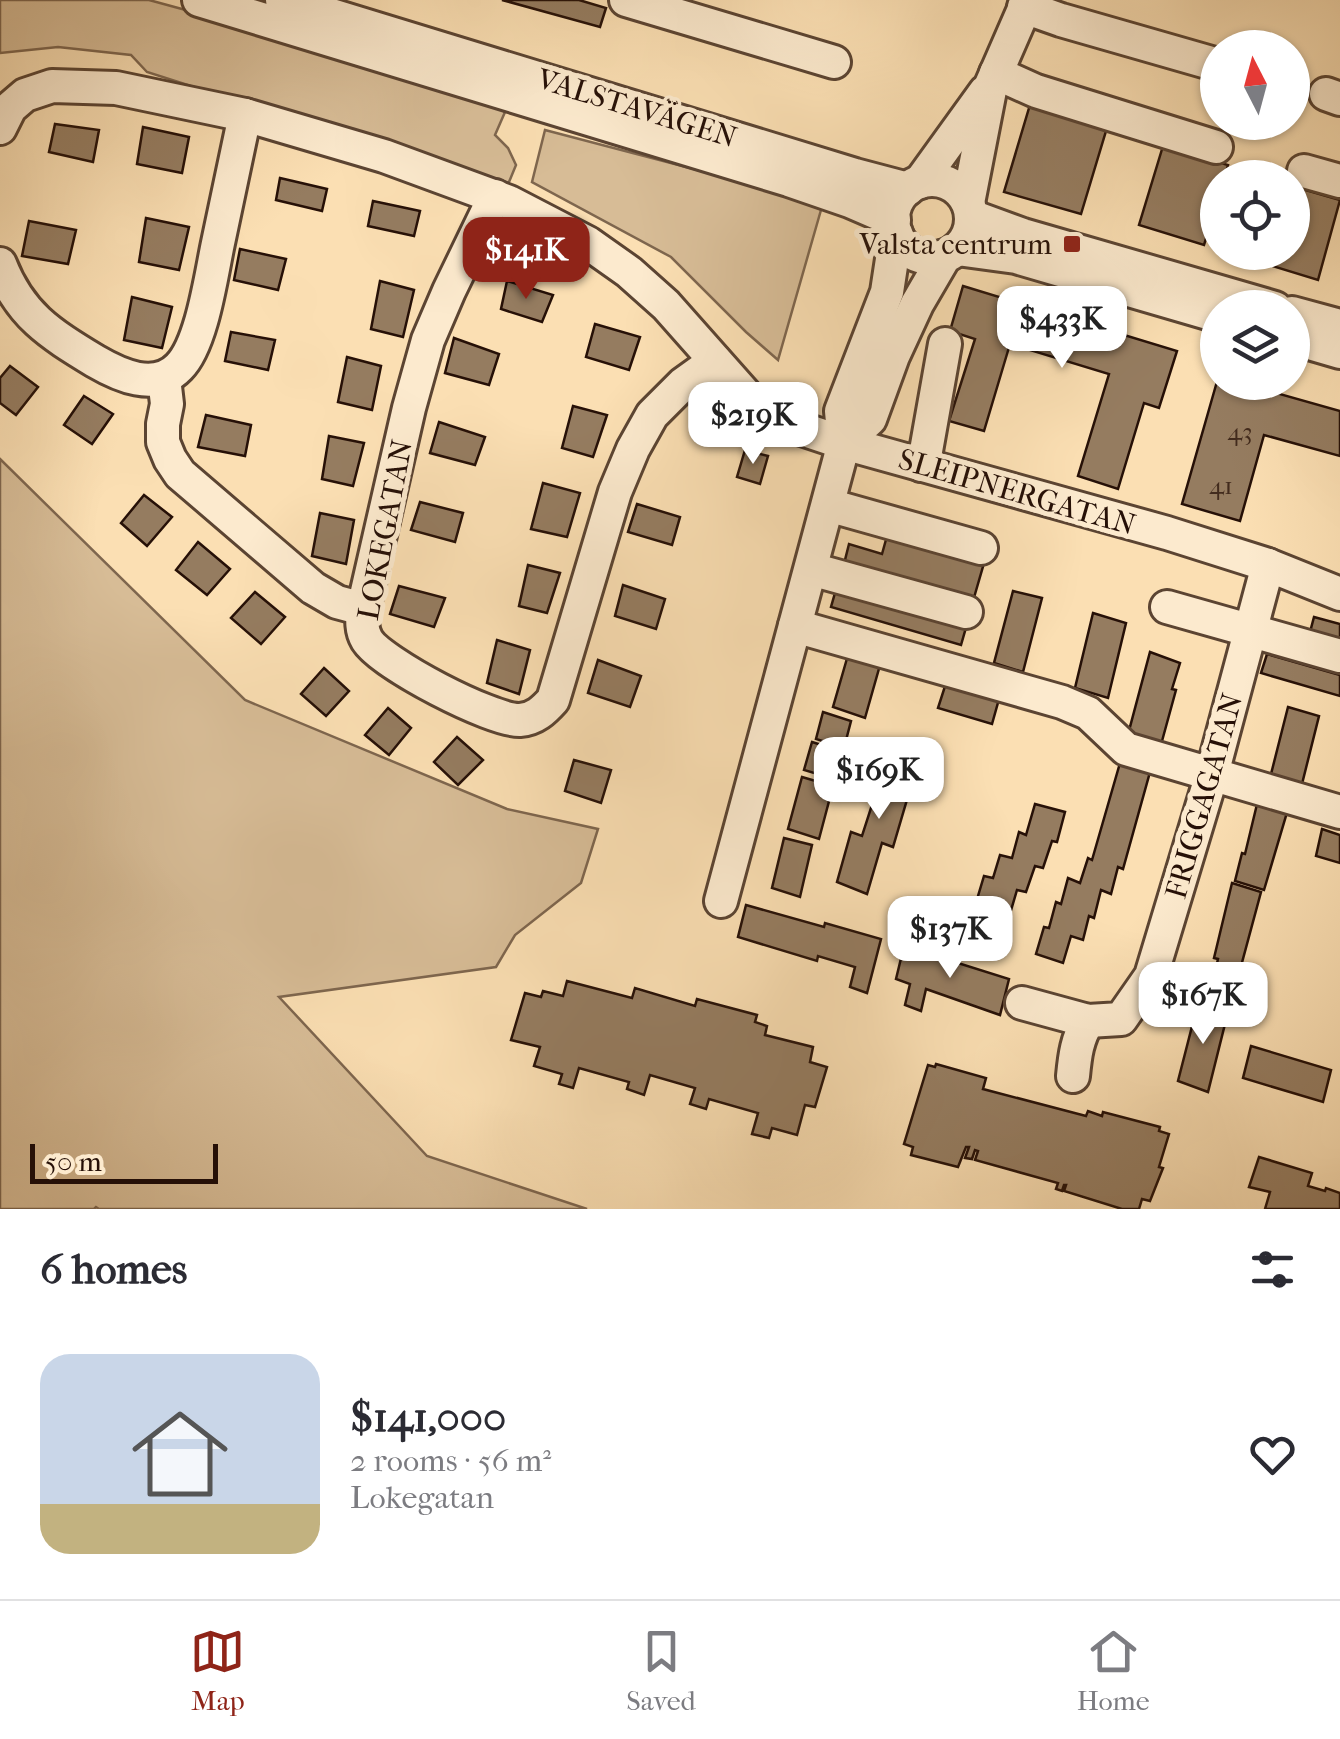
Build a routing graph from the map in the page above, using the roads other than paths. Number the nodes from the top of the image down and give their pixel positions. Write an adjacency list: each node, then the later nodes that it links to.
1 (199, 0): 5 (street, VALSTAVÄGEN)
2 (282, 0): 5 (street, VALSTAVÄGEN)
3 (626, 0): 7 (street)
4 (1026, 3): 6 (street); 8 (street)
5 (365, 24): 14 (street, VALSTAVÄGEN); 17 (street, VALSTAVÄGEN)
6 (1200, 60)
7 (834, 62)
8 (993, 79): 11 (street); 14 (street); 16 (street)
9 (245, 115): 10 (street, SLEIPNERGATAN); 15 (street, SLEIPNERGATAN); 28 (street)
10 (0, 128)
11 (1216, 146)
12 (1310, 173): 13 (street)
13 (1340, 181)
14 (914, 185): 16 (street, VALSTAVÄGEN); 17 (street)
15 (495, 196): 27 (street, SLEIPNERGATAN); 37 (street, LOKEGATAN)
16 (970, 209): 18 (street); 20 (street, VALSTAVÄGEN)
17 (895, 227): 18 (street, VALSTAVÄGEN); 29 (street)
18 (951, 253): 21 (street, VALSTAVÄGEN); 29 (street)
19 (0, 264): 28 (street)
20 (1213, 290)
21 (1200, 311)
22 (1310, 318): 23 (street)
23 (1340, 326)
24 (1310, 343): 26 (street)
25 (946, 344): 30 (street)
26 (1340, 352)
27 (716, 361): 29 (street, SLEIPNERGATAN); 37 (street, LOKEGATAN)
28 (164, 378): 37 (street)
29 (844, 443): 30 (street, SLEIPNERGATAN); 31 (street)
30 (921, 465): 33 (street, SLEIPNERGATAN)
31 (828, 505): 32 (street); 34 (street)
32 (981, 548)
33 (1268, 566): 35 (street, SLEIPNERGATAN); 40 (street, FRIGGAGATAN)
34 (810, 569): 38 (street); 39 (street)
35 (1340, 594)
36 (1167, 608): 40 (street)
37 (363, 609)
38 (966, 612)
39 (795, 626): 42 (street); 44 (street)
40 (1251, 630): 41 (street); 42 (street, FRIGGAGATAN)
41 (1340, 656)
42 (1212, 774): 43 (street); 46 (street, FRIGGAGATAN)
43 (1340, 812)
44 (721, 900)
45 (1022, 1004): 46 (street)
46 (1104, 1020): 47 (street, FRIGGAGATAN)
47 (1073, 1076)

